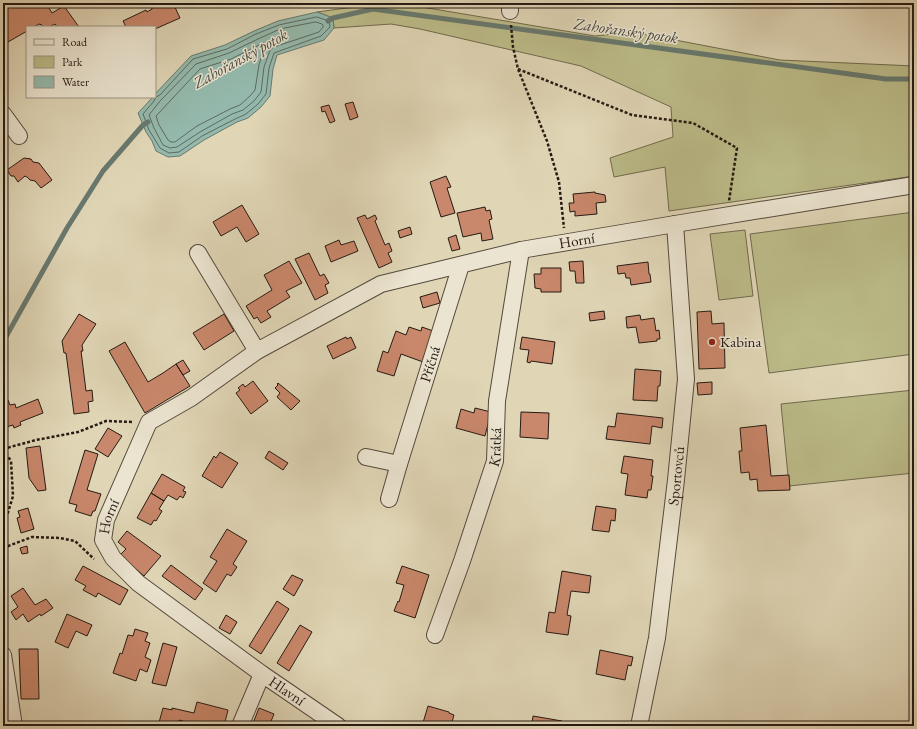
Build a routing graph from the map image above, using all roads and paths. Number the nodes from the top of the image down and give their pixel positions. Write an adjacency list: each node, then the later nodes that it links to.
1 (510, 7): 2 (path)
2 (518, 69): 6 (path); 8 (path)
3 (3, 114): 4 (street)
4 (19, 136)
5 (914, 185): 6 (street, Horní)
6 (727, 215): 7 (street, Horní)
7 (676, 224): 8 (street, Horní); 27 (street, Sportovců)
8 (565, 243): 9 (street, Horní)
9 (520, 250): 11 (street, Horní); 21 (street, Krátká)
10 (198, 253): 12 (street)
11 (461, 264): 12 (street, Horní); 16 (street, Příčná)
12 (258, 352): 13 (street, Horní)
13 (149, 422): 14 (path); 23 (street, Horní)
14 (3, 449): 18 (path)
15 (366, 456): 16 (street)
16 (399, 464): 17 (street, Příčná)
17 (389, 499)
18 (3, 535)
19 (75, 541): 20 (path)
20 (3, 548)
21 (435, 635)
22 (3, 654): 24 (street)
23 (262, 674): 25 (street, Hlavní); 26 (street, Hlavní)
24 (14, 726)
25 (240, 726)
26 (338, 726)
27 (639, 726)

